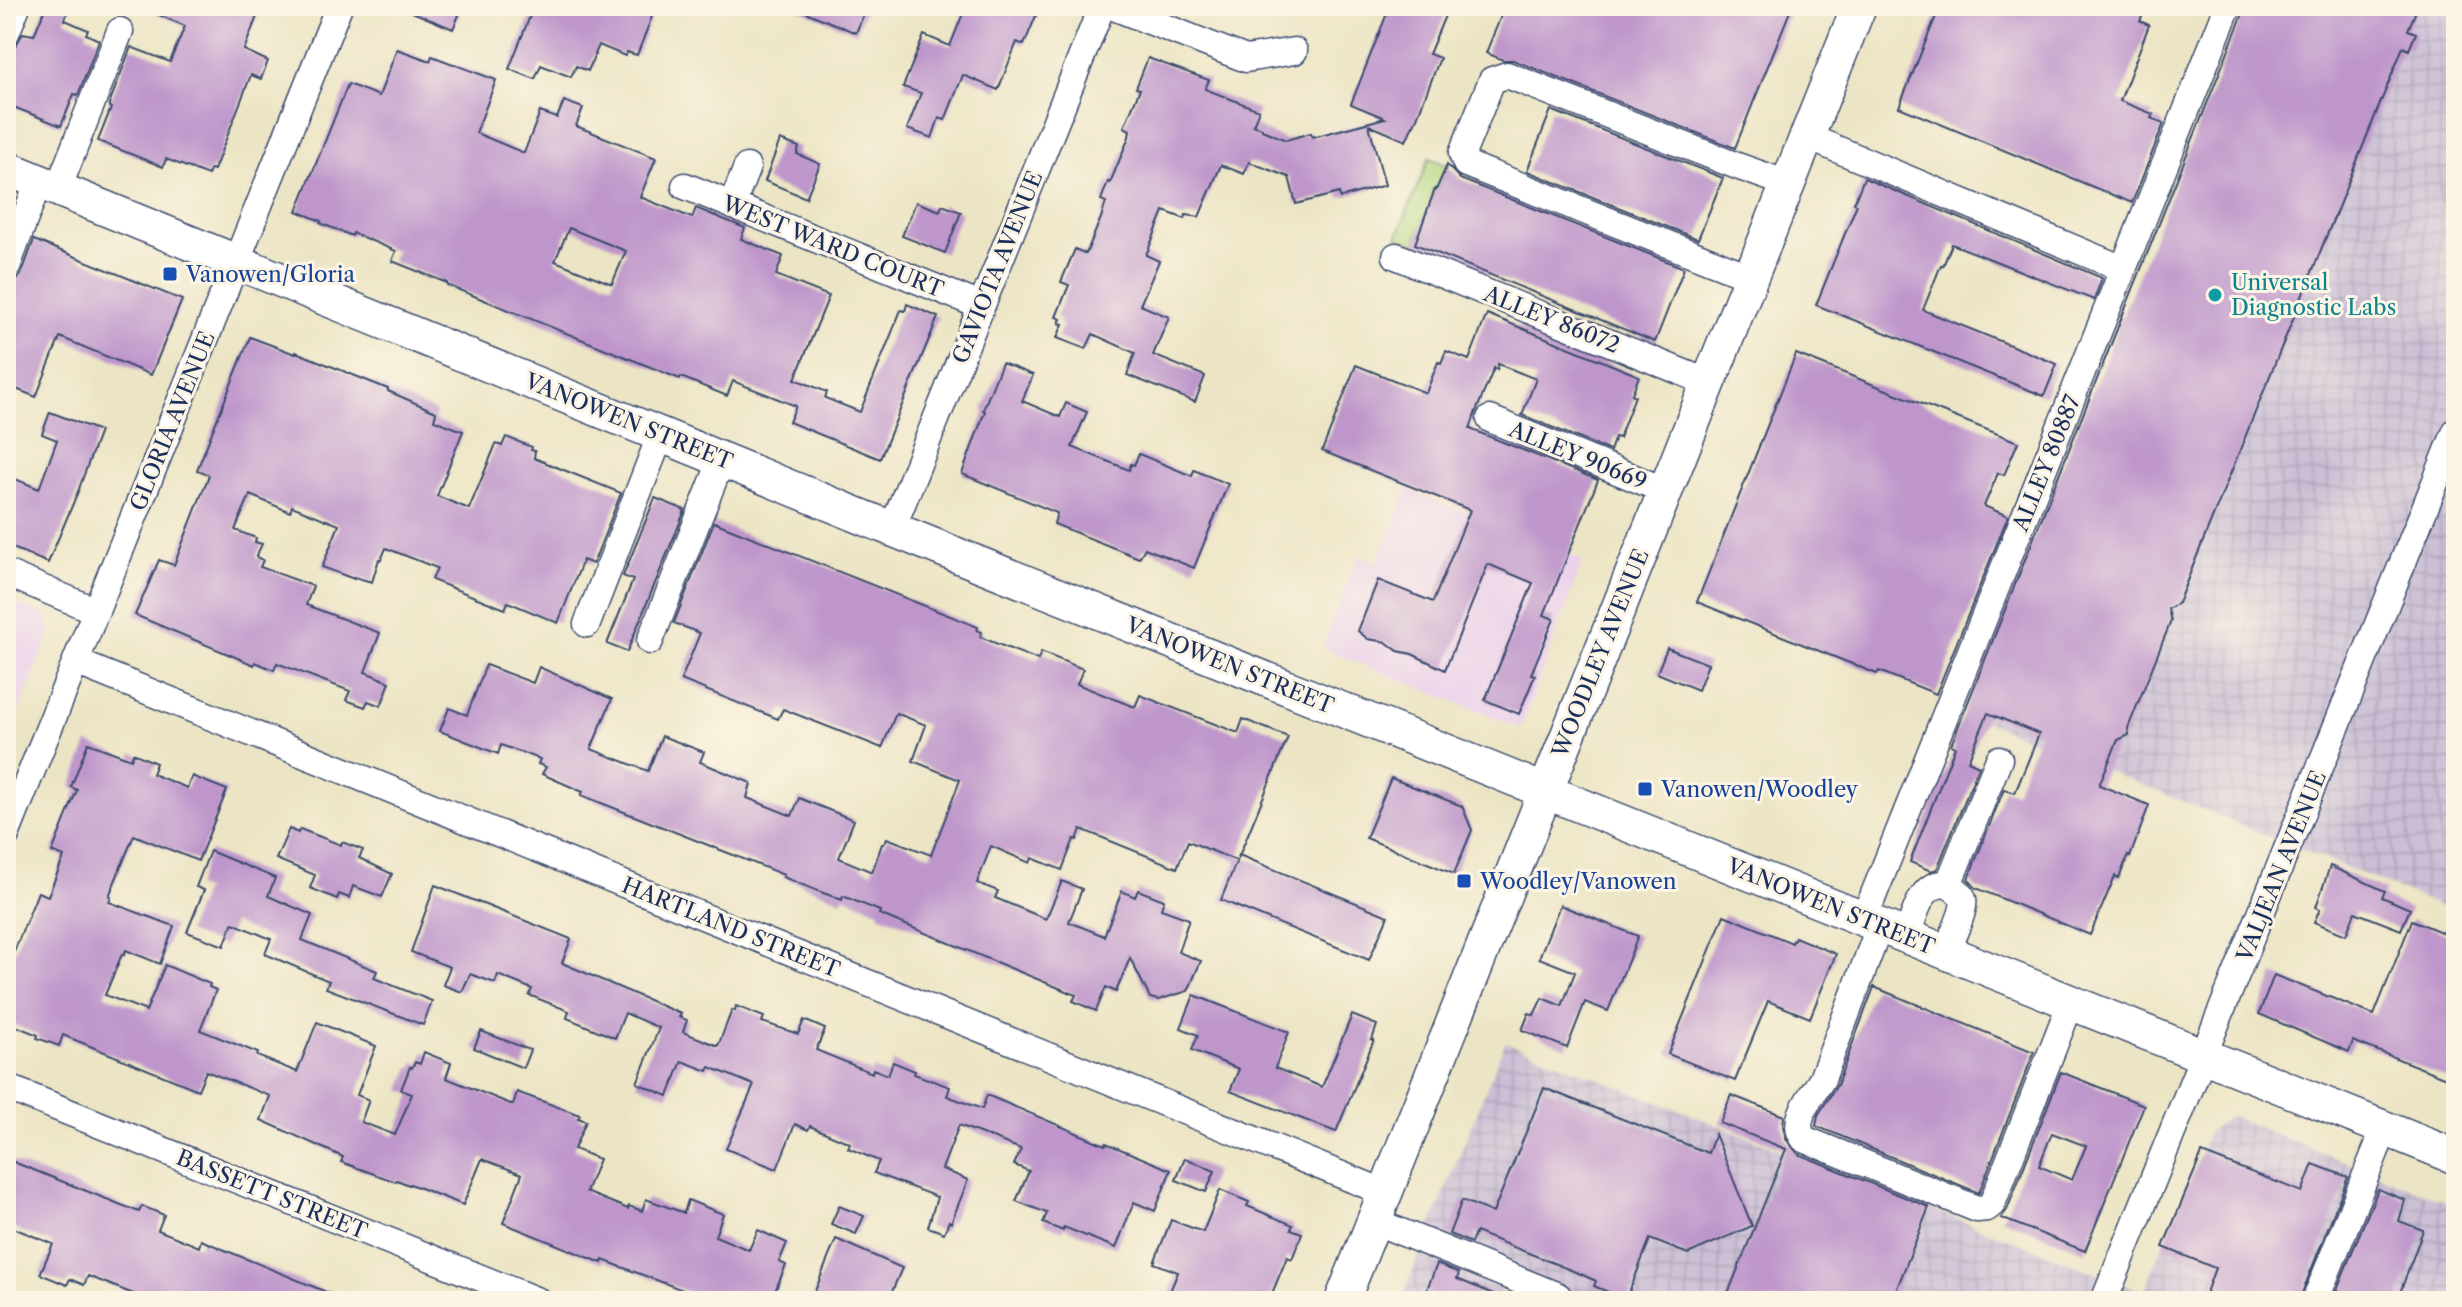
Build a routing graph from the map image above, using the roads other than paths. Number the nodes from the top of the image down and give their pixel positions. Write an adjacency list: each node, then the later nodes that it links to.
1 (17, 6): 8 (street)
2 (339, 6): 18 (street, GLORIA AVENUE)
3 (1102, 6): 22 (street, GAVIOTA AVENUE)
4 (1111, 6): 9 (street)
5 (1859, 6): 10 (main road, WOODLEY AVENUE)
6 (2228, 6): 20 (street, ALLEY 80887)
7 (120, 31): 14 (street)
8 (6, 33)
9 (1294, 51)
10 (1808, 137): 13 (main road, WOODLEY AVENUE); 20 (street)
11 (747, 167): 16 (street)
12 (6, 168): 14 (main road, VANOWEN STREET)
13 (1788, 184): 21 (main road, WOODLEY AVENUE); 21 (street)
14 (48, 185): 18 (main road, VANOWEN STREET); 19 (street)
15 (685, 186): 16 (street, WEST WARD COURT)
16 (732, 205): 22 (street, WEST WARD COURT)
17 (1396, 256): 23 (street, ALLEY 86072)
18 (237, 262): 26 (main road, VANOWEN STREET); 31 (street, GLORIA AVENUE)
19 (6, 269)
20 (2123, 269): 39 (street, ALLEY 80887)
21 (1751, 277): 23 (main road, WOODLEY AVENUE)
22 (981, 306): 29 (street, GAVIOTA AVENUE)
23 (1709, 383): 28 (main road, WOODLEY AVENUE)
24 (1490, 419): 28 (street, ALLEY 90669)
25 (2456, 431): 42 (street, VALJEAN AVENUE)
26 (661, 434): 27 (main road, VANOWEN STREET); 32 (street)
27 (722, 459): 29 (main road, VANOWEN STREET); 33 (street)
28 (1666, 491): 36 (main road, WOODLEY AVENUE)
29 (892, 529): 36 (main road, VANOWEN STREET)
30 (6, 573): 31 (street)
31 (96, 611): 34 (street, GLORIA AVENUE)
32 (587, 624)
33 (650, 641)
34 (76, 662): 37 (street, GLORIA AVENUE); 46 (street, HARTLAND STREET)
35 (1999, 759): 38 (street)
36 (1544, 792): 39 (main road, VANOWEN STREET); 46 (main road, WOODLEY AVENUE)
37 (6, 835)
38 (1948, 885): 39 (street); 40 (street)
39 (1883, 927): 40 (main road, VANOWEN STREET); 41 (street)
40 (1946, 952): 41 (main road, VANOWEN STREET)
41 (2071, 1002): 42 (main road, VANOWEN STREET)
42 (2204, 1056): 44 (main road, VANOWEN STREET); 50 (street, VALJEAN AVENUE)
43 (6, 1087): 48 (street, BASSETT STREET)
44 (2385, 1128): 45 (main road, VANOWEN STREET); 51 (street)
45 (2456, 1157)
46 (1380, 1207): 47 (street, HARTLAND STREET); 49 (main road, WOODLEY AVENUE)
47 (1558, 1296)
48 (538, 1301)
49 (1342, 1301)
50 (2104, 1301)
51 (2315, 1301)

